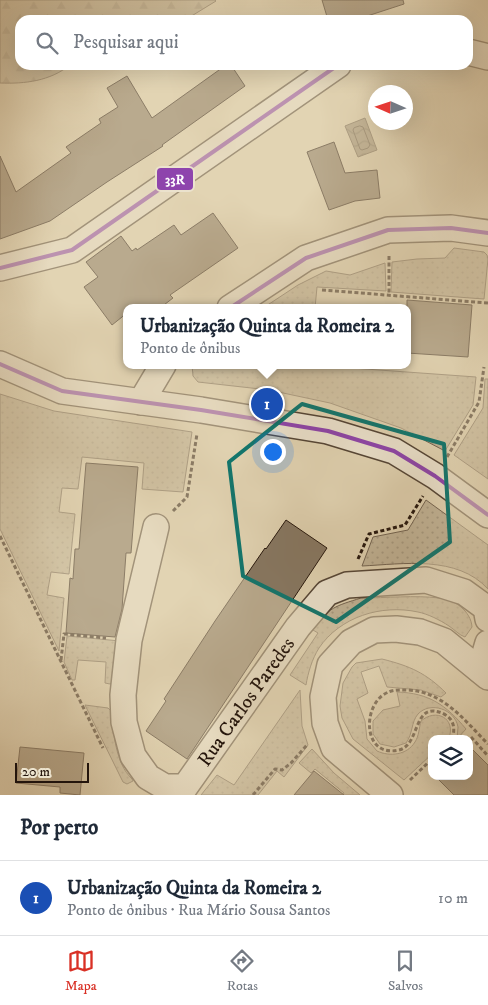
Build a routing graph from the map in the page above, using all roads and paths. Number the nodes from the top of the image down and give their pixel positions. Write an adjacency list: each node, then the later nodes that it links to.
1 (473, 53): 2 (street)
2 (488, 57)
3 (331, 70): 6 (street)
4 (488, 233): 10 (street)
5 (389, 263): 8 (path)
6 (0, 268)
7 (322, 290): 8 (path)
8 (389, 295): 9 (path)
9 (488, 303)
10 (236, 304)
11 (0, 364): 14 (street)
12 (484, 367): 16 (path)
13 (161, 369): 14 (street)
14 (141, 402): 18 (street)
15 (197, 434): 19 (path)
16 (448, 455)
17 (422, 497): 21 (path)
18 (488, 515)
19 (156, 527): 23 (street, Rua Carlos Paredes)
20 (0, 536): 25 (path)
21 (357, 561)
22 (488, 619): 23 (street, Rua Carlos Paredes)
23 (129, 640): 25 (path)
24 (488, 643): 26 (street)
25 (61, 660): 31 (path)
26 (484, 673): 27 (street)
27 (325, 723): 34 (street); 35 (path)
28 (453, 735): 30 (path)
29 (473, 739): 32 (path)
30 (488, 744)
31 (106, 754)
32 (488, 756)
33 (428, 763): 34 (path)
34 (398, 790)
35 (254, 795)

